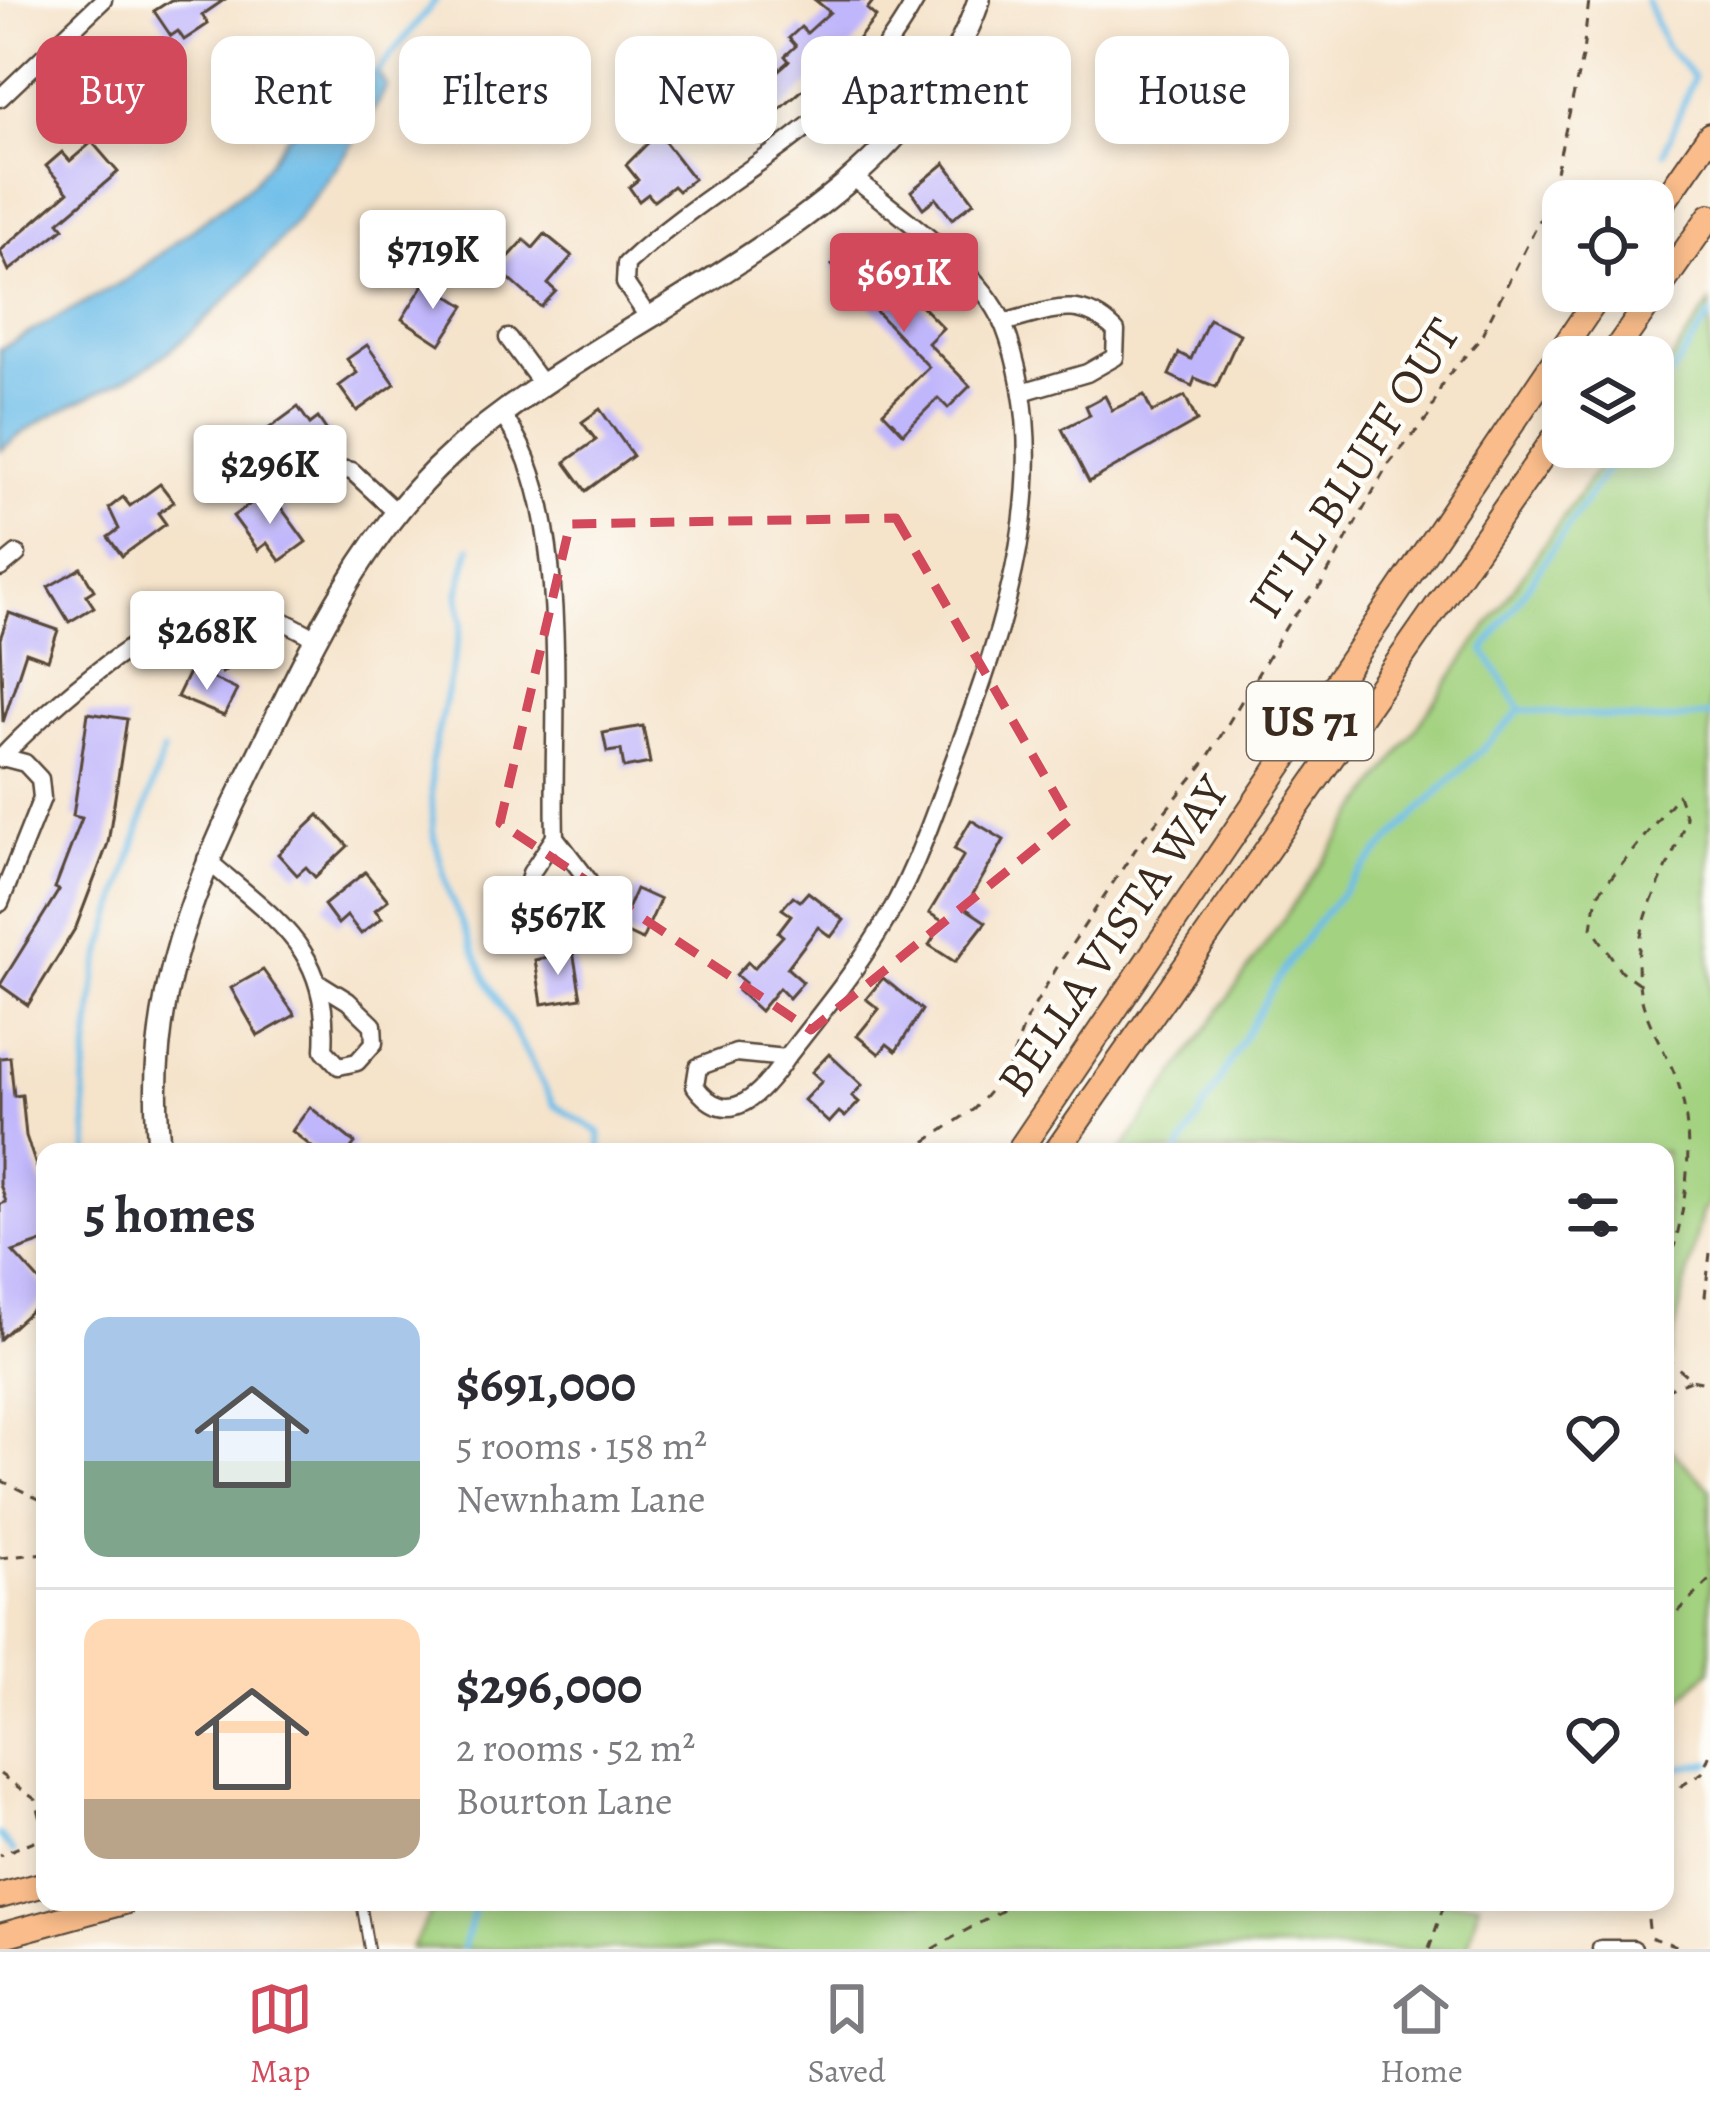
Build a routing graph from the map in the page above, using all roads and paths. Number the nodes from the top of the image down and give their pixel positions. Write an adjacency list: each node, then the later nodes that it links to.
1 (103, 0): 5 (street)
2 (916, 0): 11 (street)
3 (980, 0): 7 (street)
4 (1589, 0): 32 (path, IT'LL BLUFF OUT)
5 (0, 98)
6 (1710, 135): 8 (main road)
7 (854, 178): 11 (street); 12 (street)
8 (1674, 187)
9 (1710, 216): 13 (main road)
10 (1588, 312): 33 (main road, BELLA VISTA WAY / US 71)
11 (648, 317): 15 (street)
12 (1002, 323): 16 (street); 16 (street)
13 (1627, 336)
14 (508, 338): 15 (street)
15 (542, 384): 17 (street)
16 (1022, 392): 30 (street)
17 (501, 414): 20 (street); 25 (street)
18 (1542, 456): 34 (main road, BELLA VISTA WAY / US 71)
19 (326, 467): 20 (street)
20 (396, 512): 23 (street)
21 (17, 554): 22 (street)
22 (0, 568)
23 (318, 638): 24 (street); 26 (street)
24 (1, 758): 27 (street)
25 (555, 837): 25 (street)
26 (206, 859): 28 (street); 31 (street)
27 (0, 903)
28 (319, 983): 28 (street)
29 (1638, 983): 29 (path); 35 (path)
30 (786, 1058): 30 (street)
31 (160, 1143)
32 (924, 1143)
33 (1024, 1143)
34 (1062, 1143)
35 (1674, 1251)
36 (1710, 1253): 37 (path)
37 (1710, 1297)
38 (1674, 1365): 39 (path)
39 (1692, 1380): 40 (path); 41 (path)
40 (1710, 1384)
41 (1674, 1387)
42 (0, 1480): 43 (path)
43 (36, 1498)
44 (36, 1554): 45 (path)
45 (0, 1558)
46 (1710, 1580): 47 (path)
47 (1674, 1616)
48 (1710, 1753): 50 (path)
49 (0, 1774): 51 (path)
50 (1674, 1790)
51 (36, 1800)
52 (36, 1840): 53 (path)
53 (0, 1855)
54 (36, 1886): 55 (main road)
55 (0, 1896)
56 (91, 1911): 61 (main road)
57 (363, 1911): 62 (lane)
58 (1002, 1911): 63 (path)
59 (1442, 1911): 64 (path)
60 (1647, 1911): 67 (path)
61 (0, 1936)
62 (369, 1949)
63 (932, 1949)
64 (1429, 1949)
65 (1601, 1949): 66 (street)
66 (1634, 1949)
67 (1686, 1949)

